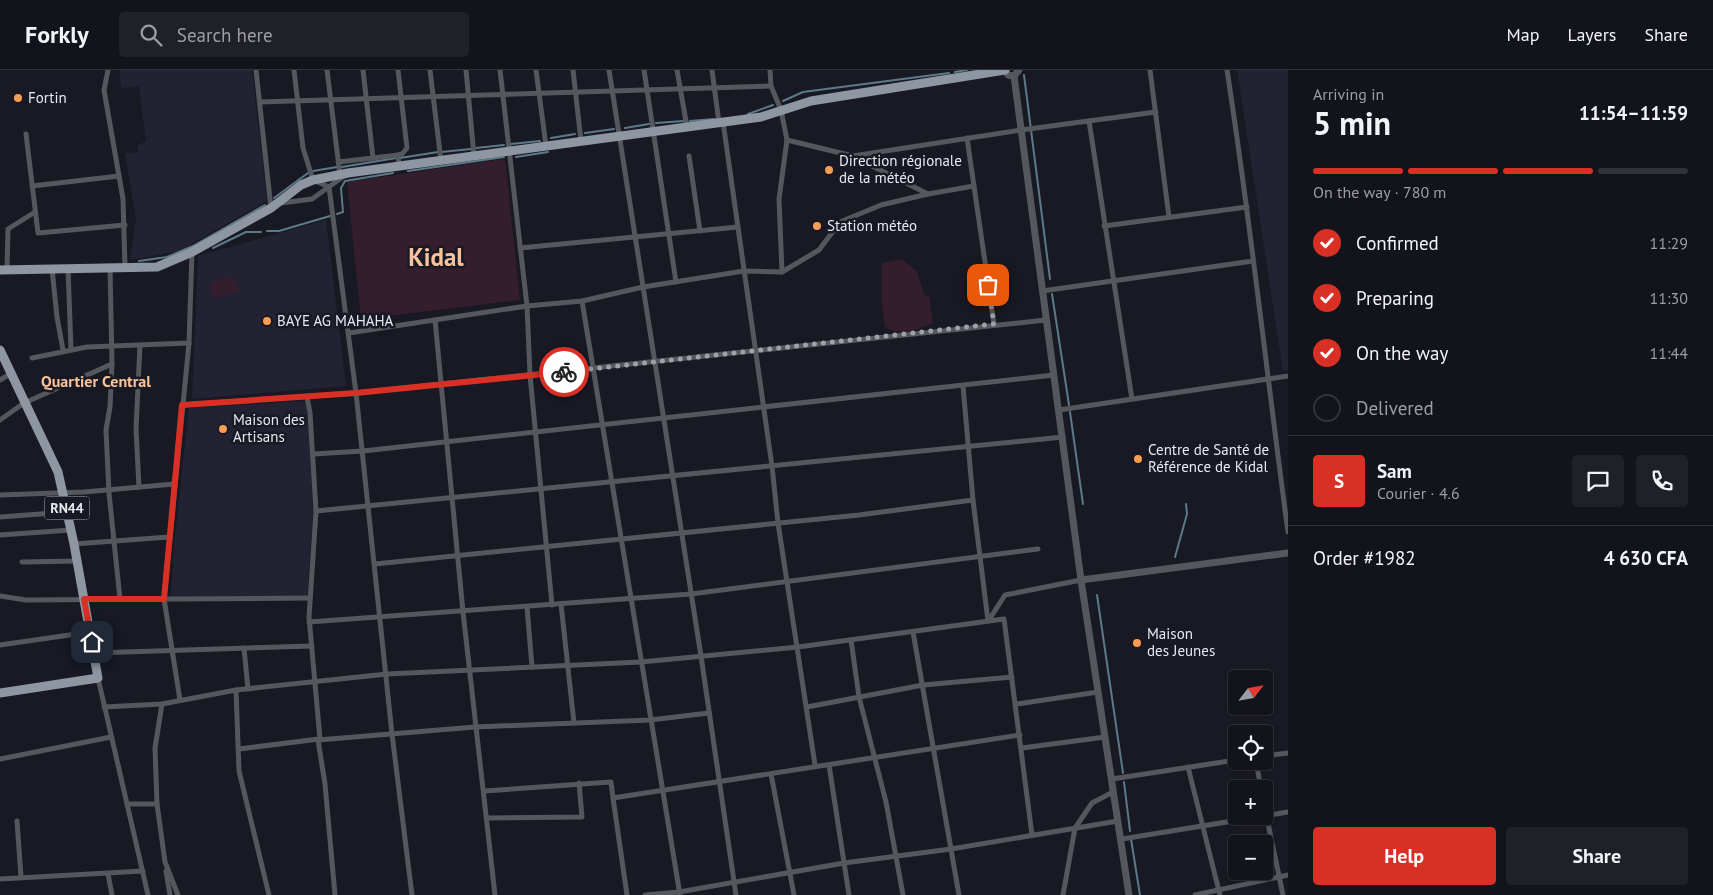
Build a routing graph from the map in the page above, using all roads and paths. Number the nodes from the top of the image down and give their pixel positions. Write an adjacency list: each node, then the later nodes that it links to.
1 (108, 70): 62 (street)
2 (256, 70): 38 (street)
3 (294, 70): 37 (street)
4 (328, 70): 35 (street)
5 (363, 70): 36 (street)
6 (398, 70): 34 (street)
7 (430, 70): 33 (street)
8 (466, 70): 32 (street)
9 (500, 70): 31 (street)
10 (536, 70): 30 (street)
11 (573, 70): 29 (street)
12 (609, 70): 28 (street)
13 (644, 70): 27 (street)
14 (677, 70): 25 (street)
15 (712, 70): 26 (street)
16 (770, 70): 24 (street)
17 (952, 70): 23 (street)
18 (1006, 70): 22 (street); 23 (main road)
19 (1019, 70): 22 (street)
20 (1150, 70): 40 (street)
21 (1227, 70): 69 (street)
22 (1014, 76): 44 (street)
23 (953, 80): 39 (main road)
24 (771, 86): 26 (street); 39 (street)
25 (680, 88): 26 (street); 27 (street); 43 (street)
26 (714, 88): 42 (street)
27 (647, 90): 28 (street); 45 (street)
28 (612, 91): 29 (street); 47 (street)
29 (575, 92): 30 (street); 50 (street)
30 (538, 93): 31 (street); 51 (street)
31 (502, 94): 32 (street); 52 (street)
32 (469, 96): 33 (street); 54 (street)
33 (433, 97): 34 (street); 58 (street)
34 (400, 98): 36 (street); 53 (street)
35 (331, 99): 36 (street); 37 (street); 59 (street)
36 (367, 99): 57 (street)
37 (298, 101): 38 (street); 63 (street)
38 (260, 102): 70 (street)
39 (781, 110): 42 (main road); 49 (street)
40 (1156, 112): 41 (street); 72 (street)
41 (1089, 121): 44 (street); 74 (street)
42 (721, 123): 43 (main road); 75 (street)
43 (687, 126): 45 (main road)
44 (1020, 130): 48 (street); 92 (street)
45 (653, 131): 47 (main road); 77 (street)
46 (26, 134): 64 (street)
47 (618, 136): 50 (main road); 78 (street)
48 (967, 138): 56 (street); 65 (street)
49 (787, 140): 56 (street); 88 (street)
50 (581, 141): 51 (main road)
51 (546, 146): 52 (main road)
52 (508, 151): 54 (main road); 79 (street)
53 (398, 155): 57 (street); 60 (street)
54 (474, 156): 58 (main road)
55 (689, 156): 76 (street)
56 (853, 156): 67 (street)
57 (372, 158): 59 (street)
58 (441, 161): 60 (main road)
59 (338, 162): 61 (street)
60 (399, 166): 61 (main road)
61 (344, 174): 63 (main road); 66 (street)
62 (119, 176): 64 (street); 73 (street)
63 (313, 180): 66 (street); 68 (main road)
64 (32, 186): 71 (street)
65 (974, 186): 67 (street); 97 (street)
66 (329, 187): 68 (street); 98 (street)
67 (928, 194): 88 (street)
68 (281, 203): 70 (main road)
69 (1246, 207): 72 (street); 81 (street)
70 (271, 208): 80 (main road)
71 (35, 212): 73 (street); 86 (street)
72 (1169, 217): 74 (street)
73 (124, 225): 83 (street)
74 (1104, 226): 89 (street)
75 (738, 228): 76 (street); 87 (street)
76 (700, 231): 77 (street)
77 (669, 234): 78 (street); 90 (street)
78 (635, 237): 79 (street); 91 (street)
79 (520, 248): 94 (street)
80 (192, 252): 83 (main road); 99 (street)
81 (1253, 261): 89 (street); 115 (street)
82 (110, 267): 83 (main road); 85 (main road); 101 (street)
83 (125, 267)
84 (52, 268): 85 (main road); 86 (main road); 104 (street)
85 (68, 268): 102 (street)
86 (3, 269)
87 (744, 271): 88 (street); 90 (street); 105 (street)
88 (782, 272)
89 (1113, 280): 92 (street); 120 (street)
90 (676, 282): 91 (street)
91 (643, 287): 93 (street); 107 (street)
92 (1042, 291): 96 (street)
93 (582, 301): 94 (street); 109 (street)
94 (527, 306): 95 (street); 111 (street)
95 (435, 320): 98 (street); 116 (street)
96 (1046, 320): 97 (street); 112 (street)
97 (994, 324): 105 (street)
98 (349, 333): 118 (street)
99 (189, 343): 100 (street); 122 (street)
100 (140, 345): 101 (street); 138 (street)
101 (110, 346): 102 (street); 108 (street)
102 (71, 349): 104 (street)
103 (0, 350): 110 (main road, RN44)
104 (63, 350): 106 (street)
105 (755, 350): 107 (street); 123 (street)
106 (32, 358)
107 (654, 362): 109 (street); 125 (street)
108 (112, 364): 121 (street); 140 (street)
109 (593, 368): 111 (street); 127 (street)
110 (10, 374): 114 (street); 121 (main road, RN44)
111 (530, 375): 116 (street); 128 (street)
112 (1054, 376): 117 (street); 124 (street)
113 (1288, 376): 115 (street)
114 (0, 380)
115 (1267, 380): 120 (street); 151 (street)
116 (443, 384): 118 (street); 130 (street)
117 (963, 386): 123 (street); 131 (street)
118 (356, 393): 119 (street); 132 (street)
119 (307, 397): 122 (street); 133 (street)
120 (1132, 399): 124 (street)
121 (24, 403): 126 (street); 141 (main road, RN44)
122 (182, 405): 137 (street)
123 (764, 407): 125 (street); 134 (street)
124 (1059, 410): 129 (street)
125 (663, 418): 127 (street); 135 (street)
126 (0, 420)
127 (602, 425): 128 (street); 136 (street)
128 (536, 432): 130 (street); 139 (street)
129 (1063, 437): 131 (street); 166 (street)
130 (448, 441): 132 (street); 143 (street)
131 (969, 447): 134 (street); 144 (street)
132 (363, 450): 133 (street); 145 (street)
133 (313, 454): 146 (street)
134 (772, 466): 135 (street); 149 (street)
135 (672, 476): 136 (street); 152 (street)
136 (612, 482): 139 (street); 156 (street)
137 (174, 484): 138 (street); 154 (street)
138 (139, 487): 140 (street)
139 (541, 489): 143 (street); 158 (street)
140 (110, 490): 141 (street); 155 (street)
141 (63, 492): 142 (street); 147 (main road, RN44)
142 (0, 495)
143 (453, 498): 145 (street); 161 (street)
144 (974, 500): 149 (street); 162 (street)
145 (369, 506): 146 (street); 165 (street)
146 (316, 511): 170 (street)
147 (67, 512): 148 (street); 150 (main road, RN44)
148 (0, 517)
149 (778, 523): 152 (street); 167 (street)
150 (71, 530): 153 (street); 157 (main road, RN44)
151 (1288, 532)
152 (681, 533): 156 (street); 168 (street)
153 (0, 535)
154 (169, 537): 155 (street); 173 (street)
155 (115, 539): 157 (street); 172 (street)
156 (622, 539): 158 (street); 174 (street)
157 (74, 544): 164 (main road, RN44)
158 (547, 547): 161 (street); 176 (street)
159 (1038, 549): 162 (street)
160 (1288, 553): 166 (street)
161 (458, 556): 165 (street); 178 (street)
162 (981, 558): 167 (street); 180 (street)
163 (22, 562): 164 (street)
164 (78, 562): 171 (main road, RN44)
165 (376, 564): 179 (street)
166 (1081, 580): 180 (street); 203 (street)
167 (787, 582): 168 (street); 187 (street)
168 (691, 594): 174 (street); 191 (street)
169 (0, 596): 171 (street)
170 (310, 598): 173 (street); 181 (street)
171 (84, 599): 172 (street); 182 (main road, RN44)
172 (120, 599): 173 (street)
173 (164, 599): 189 (street)
174 (632, 599): 175 (street); 192 (street)
175 (560, 604): 176 (street); 193 (street)
176 (552, 605): 177 (street)
177 (527, 607): 178 (street); 194 (street)
178 (463, 612): 179 (street); 195 (street)
179 (382, 619): 181 (street); 196 (street)
180 (988, 621): 183 (street); 197 (street)
181 (309, 622): 186 (street)
182 (90, 632): 185 (street); 190 (main road, RN44)
183 (913, 632): 184 (street); 200 (street)
184 (851, 640): 187 (street); 205 (street)
185 (0, 645)
186 (312, 646): 188 (street); 199 (street)
187 (798, 647): 191 (street); 209 (street)
188 (244, 648): 189 (street); 201 (street)
189 (173, 651): 190 (street); 206 (street)
190 (94, 653): 198 (main road, RN44)
191 (701, 656): 192 (street); 211 (street)
192 (641, 662): 193 (street); 212 (street)
193 (569, 665): 194 (street); 213 (street)
194 (532, 667): 195 (street)
195 (470, 670): 196 (street); 214 (street)
196 (387, 674): 199 (street); 215 (street)
197 (1012, 677): 200 (street); 208 (street)
198 (98, 678): 204 (main road); 210 (street)
199 (315, 680): 201 (street); 219 (street)
200 (922, 686): 205 (street); 220 (street)
201 (248, 689): 202 (street)
202 (236, 690): 206 (street); 222 (street)
203 (1098, 692): 208 (street); 218 (street)
204 (0, 693)
205 (859, 698): 209 (street); 225 (street)
206 (180, 700): 207 (street)
207 (162, 704): 210 (street); 240 (street)
208 (1017, 704): 216 (street)
209 (807, 707): 229 (street)
210 (104, 708): 217 (street)
211 (709, 713): 212 (street); 233 (street)
212 (650, 720): 213 (street); 236 (street)
213 (574, 722): 214 (street)
214 (475, 727): 215 (street); 235 (street)
215 (392, 734): 219 (street); 272 (street)
216 (1020, 735): 220 (street); 221 (street)
217 (111, 737): 226 (street); 239 (street)
218 (1105, 738): 221 (street); 232 (street)
219 (319, 739): 222 (street); 271 (street)
220 (935, 748): 225 (street); 252 (street)
221 (1022, 748): 250 (street)
222 (239, 749): 270 (street)
223 (1288, 753): 224 (street)
224 (1273, 755)
225 (874, 757): 228 (street); 253 (street)
226 (0, 759)
227 (1228, 761): 230 (street)
228 (829, 765): 229 (street); 255 (street)
229 (816, 766): 231 (street)
230 (1188, 768): 232 (street); 248 (street)
231 (771, 774): 233 (street); 257 (street)
232 (1112, 779): 237 (street)
233 (720, 781): 236 (street); 263 (street)
234 (579, 783): 235 (street); 238 (street); 243 (street)
235 (484, 791): 243 (street)
236 (664, 791): 238 (street); 264 (street)
237 (1114, 792): 245 (street); 249 (street)
238 (613, 798): 274 (street)
239 (127, 804): 240 (street); 256 (street)
240 (157, 804): 254 (street)
241 (1288, 812): 242 (street)
242 (1273, 815)
243 (487, 818): 273 (street)
244 (18, 821): 260 (street)
245 (1118, 821): 249 (street); 251 (street)
246 (1228, 822): 248 (street)
247 (1268, 825): 261 (street)
248 (1204, 826): 251 (street); 265 (street)
249 (1075, 828): 250 (street); 281 (street)
250 (1032, 836): 252 (street)
251 (1122, 839): 282 (street)
252 (951, 849): 253 (street); 280 (street)
253 (897, 857): 255 (street); 279 (street)
254 (165, 862): 268 (street); 269 (street)
255 (844, 864): 257 (street); 278 (street)
256 (143, 871): 258 (street); 267 (street)
257 (790, 872): 263 (street); 277 (street)
258 (108, 874): 260 (street); 266 (street)
259 (1288, 874): 261 (street)
260 (21, 877): 262 (street)
261 (1279, 877): 265 (street); 284 (street)
262 (0, 879)
263 (734, 882): 264 (street); 276 (street)
264 (679, 893): 275 (street)
265 (1219, 893): 283 (street)
266 (112, 895)
267 (148, 895)
268 (170, 895)
269 (178, 895)
270 (269, 895)
271 (335, 895)
272 (412, 895)
273 (495, 895)
274 (627, 895)
275 (645, 895)
276 (736, 895)
277 (794, 895)
278 (849, 895)
279 (903, 895)
280 (959, 895)
281 (1063, 895)
282 (1129, 895)
283 (1195, 895)
284 (1283, 895)

